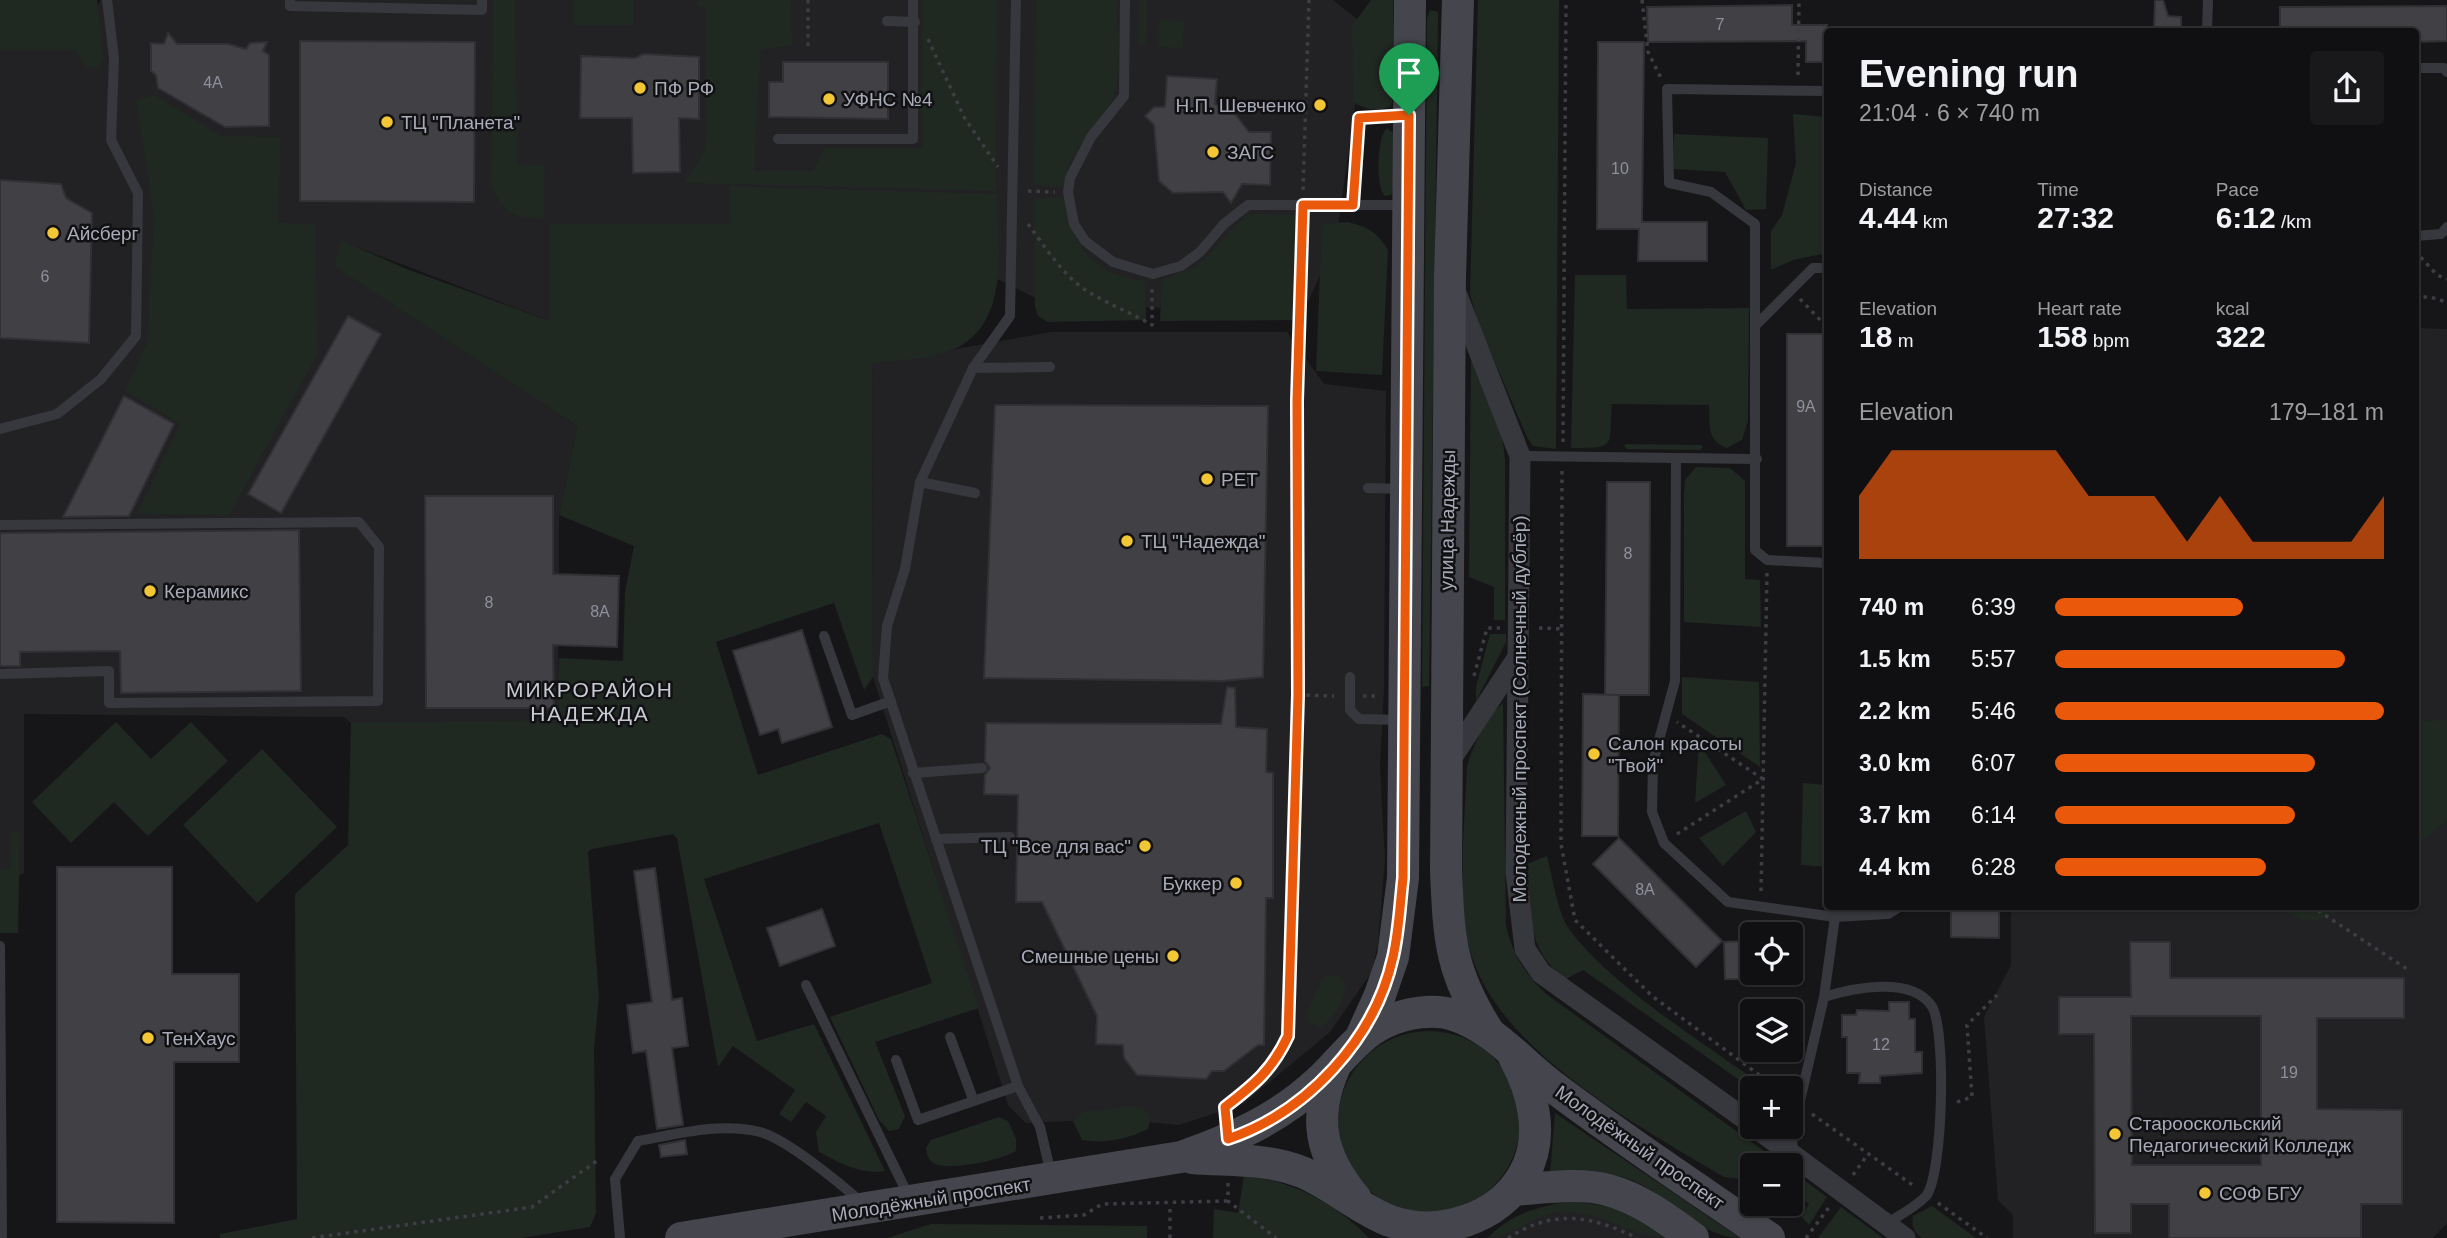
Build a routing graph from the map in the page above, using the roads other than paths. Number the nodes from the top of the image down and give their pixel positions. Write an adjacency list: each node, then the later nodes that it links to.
1 (107, 0): 27 (lane)
2 (290, 0): 3 (lane)
3 (482, 0)
4 (913, 0): 11 (lane)
5 (1016, 0): 26 (lane)
6 (1125, 0): 18 (lane)
7 (1410, 0): 16 (main road)
8 (1458, 0): 23 (main road, улица Надежды)
9 (2208, 0): 12 (lane)
10 (887, 21): 11 (lane)
11 (915, 22): 17 (lane)
12 (2207, 28)
13 (2419, 68): 14 (lane)
14 (2447, 72)
15 (1824, 91): 24 (lane)
16 (1409, 115): 18 (lane); 19 (main road)
17 (778, 139)
18 (1353, 205): 19 (lane)
19 (1408, 205): 33 (main road)
20 (2447, 227): 21 (lane)
21 (2419, 236)
22 (1824, 268): 24 (lane)
23 (1450, 277): 28 (street, Молодежный проспект (Солнечный дублёр)); 43 (main road, улица Надежды)
24 (1757, 324): 29 (lane)
25 (1050, 367): 26 (lane)
26 (973, 368): 31 (lane)
27 (0, 429)
28 (1520, 456): 30 (lane); 38 (street, Молодежный проспект (Солнечный дублёр))
29 (1757, 458): 30 (lane); 36 (lane)
30 (1676, 460): 49 (lane)
31 (920, 482): 34 (lane); 41 (lane)
32 (1368, 488): 33 (lane)
33 (1406, 489): 42 (main road)
34 (975, 493)
35 (0, 525): 39 (lane)
36 (1824, 563)
37 (824, 636): 41 (lane)
38 (1516, 660): 43 (street); 61 (street, Молодежный проспект (Солнечный дублёр))
39 (0, 674)
40 (1350, 677): 42 (lane)
41 (891, 701): 45 (lane)
42 (1405, 720): 55 (main road)
43 (1446, 767): 53 (main road, улица Надежды)
44 (982, 768): 45 (lane)
45 (914, 773): 47 (lane)
46 (1010, 837): 47 (lane)
47 (936, 839): 59 (lane)
48 (1894, 910): 49 (lane)
49 (1835, 917): 52 (lane)
50 (0, 946): 74 (lane)
51 (806, 985): 69 (lane)
52 (1824, 997): 65 (lane); 72 (lane)
53 (1488, 1031): 55 (main road, Молодёжный проспект); 56 (main road, Молодёжный проспект)
54 (950, 1037): 60 (lane)
55 (1361, 1037): 58 (main road, Молодёжный проспект)
56 (1512, 1053): 68 (main road, Молодёжный проспект); 79 (main road, Молодёжный проспект)
57 (897, 1059): 60 (lane)
58 (1337, 1062): 63 (main road, Молодёжный проспект); 70 (main road, Молодёжный проспект)
59 (1018, 1086): 60 (lane); 67 (lane)
60 (973, 1099)
61 (1740, 1116)
62 (1772, 1139): 64 (street, Молодежный проспект (Солнечный дублёр))
63 (1228, 1150): 67 (main road, Молодёжный проспект); 70 (main road, Молодёжный проспект)
64 (1792, 1153)
65 (1793, 1153)
66 (1803, 1162): 72 (street, Молодежный проспект (Солнечный дублёр))
67 (1053, 1180): 69 (main road, Молодёжный проспект)
68 (1514, 1190): 73 (main road, Молодёжный проспект); 78 (main road)
69 (912, 1202): 71 (main road, Молодёжный проспект)
70 (1361, 1205): 73 (main road, Молодёжный проспект); 77 (main road)
71 (869, 1209): 75 (lane); 76 (main road, Молодёжный проспект)
72 (1886, 1224): 80 (street, Молодежный проспект (Солнечный дублёр))
73 (1479, 1225)
74 (2, 1238)
75 (620, 1238)
76 (681, 1238)
77 (1387, 1238)
78 (1693, 1238)
79 (1769, 1238)
80 (1905, 1238)

